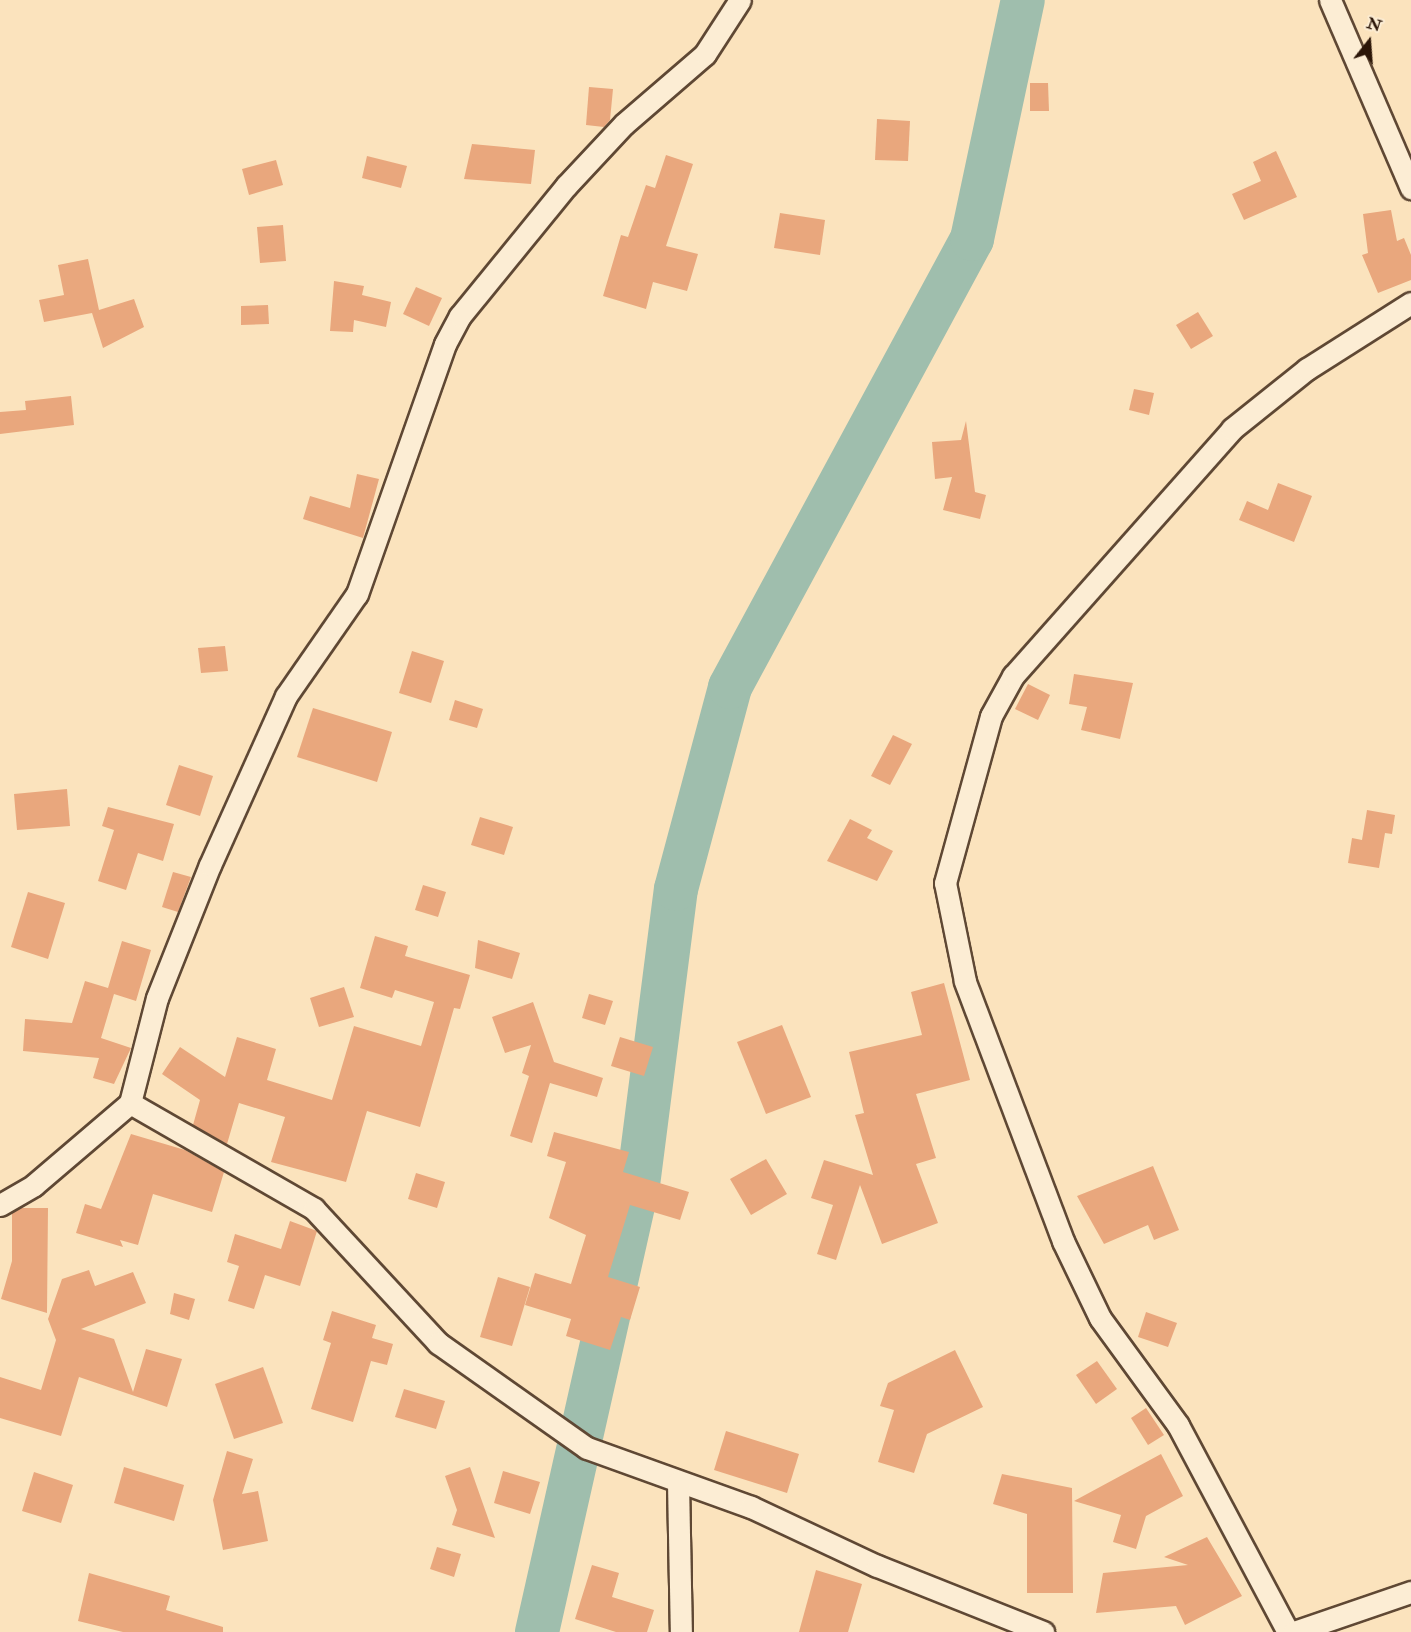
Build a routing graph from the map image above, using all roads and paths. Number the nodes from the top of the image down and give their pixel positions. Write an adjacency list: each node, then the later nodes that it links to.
1 (740, 0): 5 (street)
2 (1330, 0): 3 (street)
3 (1411, 188)
4 (1411, 303): 11 (street)
5 (130, 1103): 6 (street); 7 (street)
6 (0, 1205)
7 (678, 1482): 9 (street); 10 (street)
8 (1411, 1592): 12 (street)
9 (681, 1632)
10 (1043, 1632)
11 (1288, 1632)
12 (1294, 1632)

